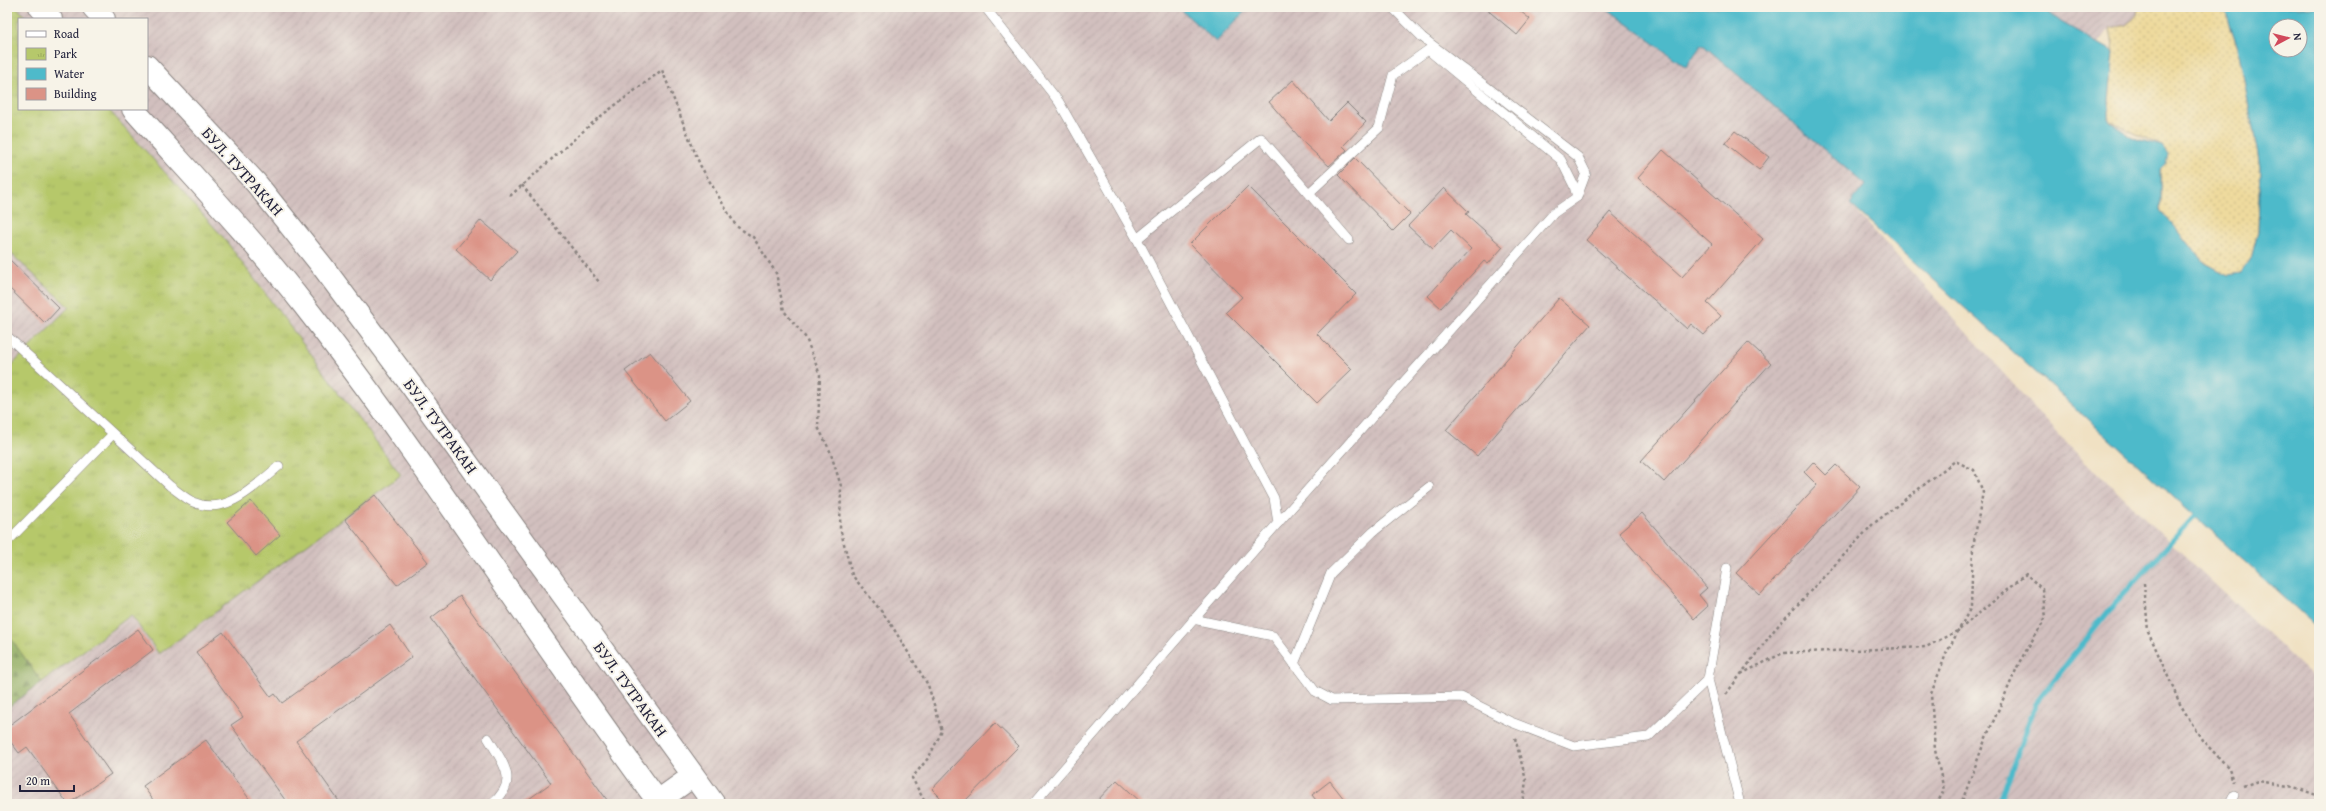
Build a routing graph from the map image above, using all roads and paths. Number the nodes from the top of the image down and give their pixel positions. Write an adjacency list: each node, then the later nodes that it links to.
1 (40, 7): 5 (main road)
2 (93, 7): 6 (main road)
3 (985, 7): 13 (lane)
4 (1392, 7): 12 (lane)
5 (50, 18)
6 (103, 18)
7 (148, 67): 32 (main road, БУЛ. ТУТРАКАН)
8 (133, 110): 35 (main road)
9 (522, 185): 11 (path); 15 (path); 38 (path)
10 (1309, 193): 12 (lane); 13 (lane); 14 (lane)
11 (510, 196)
12 (1577, 197): 20 (lane)
13 (1137, 239): 20 (lane)
14 (1349, 240)
15 (599, 282)
16 (7, 336): 17 (lane)
17 (113, 434): 18 (lane); 21 (lane)
18 (279, 466)
19 (1429, 487): 26 (lane)
20 (1278, 523): 24 (lane)
21 (7, 542)
22 (1727, 568): 28 (lane)
23 (2144, 583): 33 (path)
24 (1193, 619): 26 (lane); 39 (lane)
25 (1959, 630): 27 (path); 27 (path); 42 (path); 43 (path)
26 (1294, 664): 30 (lane)
27 (1741, 674): 29 (path)
28 (1708, 679): 29 (lane); 30 (lane)
29 (1715, 709): 41 (lane)
30 (1511, 722): 40 (path)
31 (488, 738): 37 (lane)
32 (693, 776): 35 (main road); 36 (main road, БУЛ. ТУТРАКАН)
33 (2234, 795): 34 (path); 44 (lane)
34 (2319, 796)
35 (659, 802)
36 (712, 803)
37 (492, 804)
38 (926, 804)
39 (1032, 804)
40 (1523, 804)
41 (1740, 804)
42 (1937, 804)
43 (1961, 804)
44 (2230, 804)

